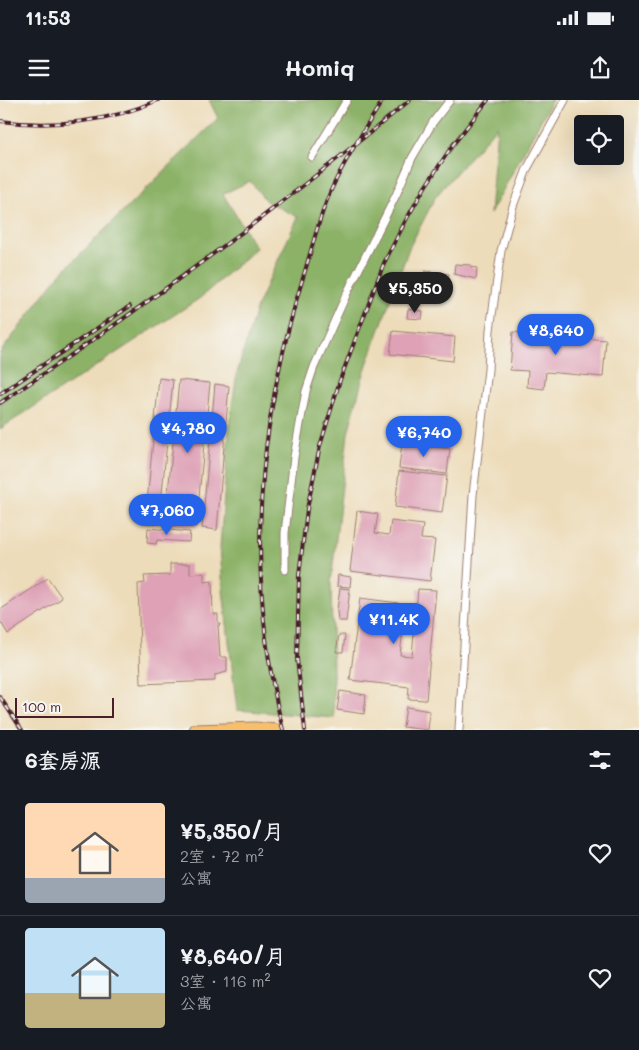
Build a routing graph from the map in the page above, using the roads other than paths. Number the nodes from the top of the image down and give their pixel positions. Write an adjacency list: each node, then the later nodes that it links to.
1 (347, 100): 4 (street)
2 (450, 100): 5 (street)
3 (565, 100): 8 (street)
4 (312, 157)
5 (285, 570)
6 (196, 730): 7 (main road)
7 (276, 730)
8 (459, 730)

